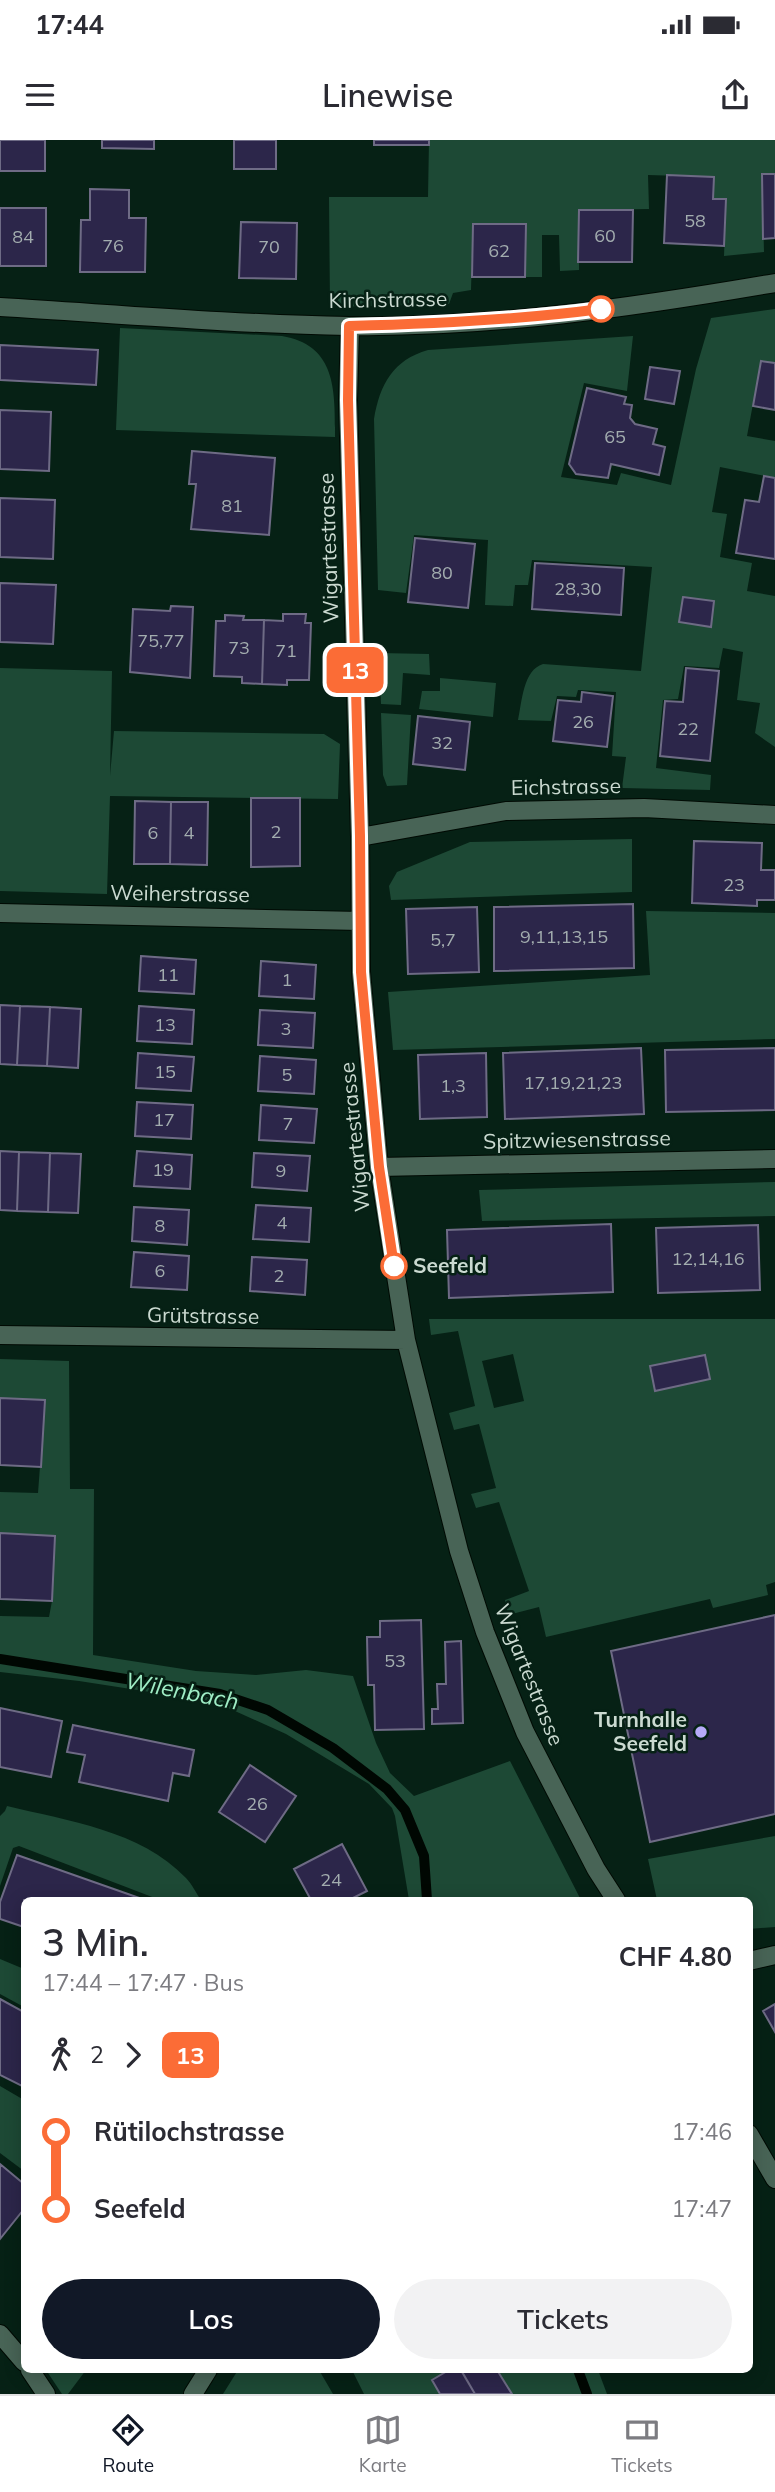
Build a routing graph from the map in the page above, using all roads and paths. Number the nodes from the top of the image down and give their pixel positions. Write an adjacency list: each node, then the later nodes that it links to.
1 (775, 283): 3 (street, Kirchstrasse)
2 (0, 307): 3 (street, Kirchstrasse)
3 (349, 326): 5 (street, Wigartestrasse)
4 (775, 815): 5 (street, Eichstrasse)
5 (360, 836): 7 (street, Wigartestrasse)
6 (0, 912): 7 (street, Weiherstrasse)
7 (360, 922): 9 (street, Wigartestrasse)
8 (775, 1159): 9 (street, Spitzwiesenstrasse)
9 (379, 1167): 11 (street, Wigartestrasse)
10 (0, 1335): 11 (street, Grütstrasse)
11 (406, 1340): 12 (street, Wigartestrasse)
12 (614, 1897)
13 (775, 1955): 14 (street)
14 (753, 1960)
15 (753, 2141): 16 (street)
16 (775, 2179)
17 (0, 2334): 18 (street)
18 (21, 2358)
19 (32, 2373): 21 (street)
20 (206, 2373): 22 (street)
21 (46, 2394)
22 (193, 2394)

